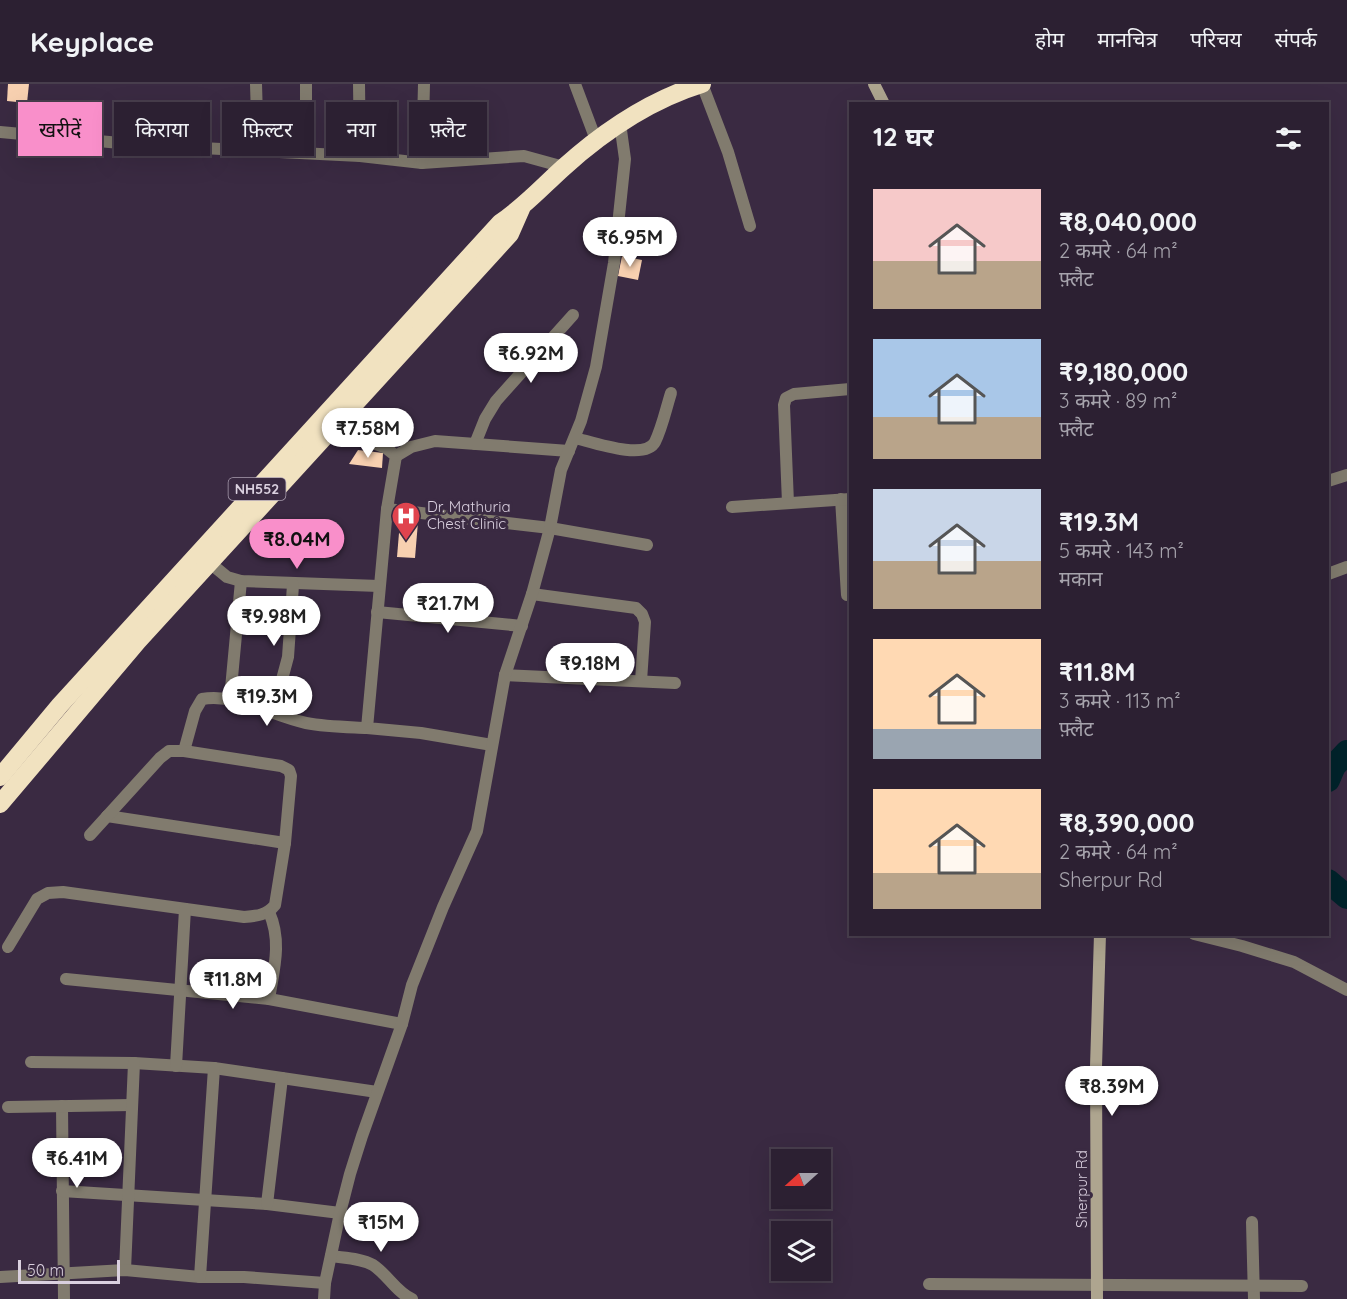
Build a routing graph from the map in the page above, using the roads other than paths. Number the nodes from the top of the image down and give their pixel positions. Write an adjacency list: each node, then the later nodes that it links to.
1 (256, 84): 8 (street)
2 (306, 84): 9 (street)
3 (359, 84): 10 (street)
4 (424, 84): 17 (street)
5 (575, 84): 14 (street)
6 (702, 84): 12 (highway, NH552); 20 (street)
7 (874, 84): 11 (street)
8 (257, 102)
9 (306, 102)
10 (359, 102)
11 (883, 102)
12 (620, 123): 14 (highway, NH552); 25 (street)
13 (0, 132): 15 (street)
14 (596, 140): 18 (highway, NH552)
15 (222, 148)
16 (360, 156): 17 (street)
17 (422, 163): 18 (street)
18 (564, 167): 19 (highway, NH552)
19 (521, 209): 24 (highway, NH552); 55 (highway, NH552)
20 (750, 226)
21 (573, 315): 26 (street)
22 (849, 389): 32 (street)
23 (671, 393): 25 (street)
24 (333, 428): 28 (street); 37 (highway, NH552)
25 (575, 438): 27 (street)
26 (475, 444): 27 (street); 28 (street)
27 (569, 451): 35 (street)
28 (396, 456): 34 (street)
29 (1347, 475): 30 (street)
30 (1329, 481)
31 (846, 499): 32 (street); 44 (street)
32 (788, 503): 33 (street)
33 (732, 507)
34 (387, 509): 35 (street); 42 (street)
35 (550, 528): 36 (street); 43 (street)
36 (647, 545)
37 (210, 563): 40 (street); 56 (highway, NH552)
38 (1347, 567): 39 (street)
39 (1329, 574)
40 (241, 581): 41 (street); 50 (street)
41 (293, 585): 42 (street); 51 (street)
42 (379, 586): 45 (street)
43 (532, 594): 46 (street); 48 (street)
44 (847, 595)
45 (377, 612): 46 (street); 52 (street)
46 (522, 626): 47 (street)
47 (505, 675): 48 (street); 53 (street)
48 (641, 681): 49 (street)
49 (675, 683)
50 (230, 699): 51 (street); 54 (street)
51 (273, 713): 52 (street)
52 (367, 728): 53 (street)
53 (492, 745): 69 (street)
54 (184, 751): 57 (street); 59 (street)
55 (0, 777)
56 (0, 804)
57 (107, 816): 58 (street); 59 (street)
58 (90, 835)
59 (285, 843): 61 (street)
60 (185, 909): 61 (street); 64 (street); 66 (street)
61 (270, 912): 68 (street)
62 (1100, 936): 92 (street, Sherpur Rd)
63 (1202, 936): 67 (street)
64 (8, 946)
65 (66, 979): 66 (street)
66 (181, 989): 68 (street); 72 (street)
67 (1347, 990)
68 (269, 999): 69 (street)
69 (402, 1024): 75 (street)
70 (31, 1062): 71 (street)
71 (134, 1063): 72 (street); 76 (street)
72 (176, 1066): 73 (street)
73 (214, 1068): 74 (street); 81 (street)
74 (282, 1078): 75 (street); 82 (street)
75 (377, 1092): 83 (street)
76 (132, 1105): 77 (street); 80 (street)
77 (62, 1106): 78 (street); 79 (street)
78 (8, 1107)
79 (62, 1191): 80 (street); 87 (street)
80 (129, 1194): 81 (street); 86 (street)
81 (205, 1199): 82 (street); 89 (street)
82 (267, 1204): 83 (street)
83 (340, 1213): 85 (street)
84 (1252, 1222): 93 (street)
85 (331, 1256): 90 (street); 97 (street)
86 (125, 1270): 87 (street); 89 (street)
87 (62, 1272): 88 (street); 95 (street)
88 (0, 1277)
89 (200, 1277): 90 (street)
90 (326, 1283): 96 (street)
91 (929, 1284): 92 (street)
92 (1097, 1286): 93 (street); 98 (street, Sherpur Rd)
93 (1254, 1286): 94 (street); 99 (street)
94 (1302, 1286)
95 (64, 1299)
96 (324, 1299)
97 (412, 1299)
98 (1097, 1299)
99 (1254, 1299)

